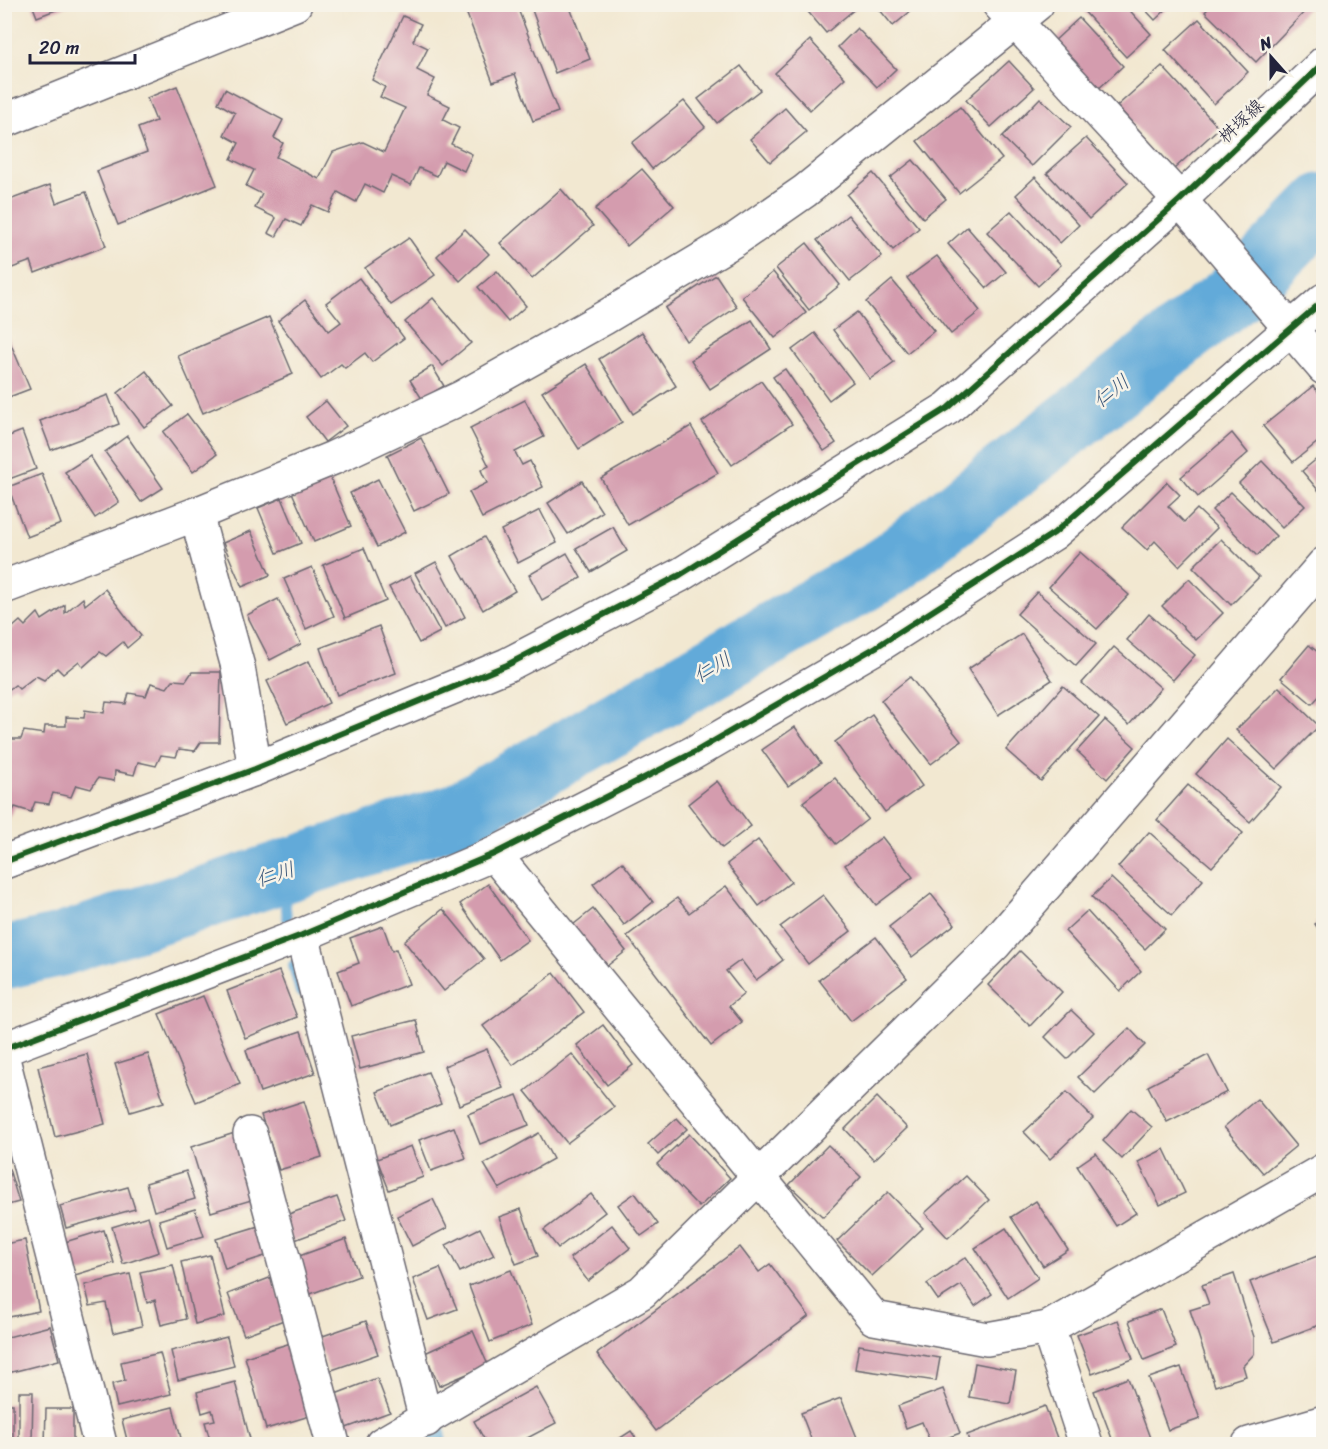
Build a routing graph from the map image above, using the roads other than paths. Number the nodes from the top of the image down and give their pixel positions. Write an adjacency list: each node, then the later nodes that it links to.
1 (295, 4): 4 (street)
2 (1018, 10): 5 (street); 9 (street)
3 (1323, 63): 5 (street, 桝塚線)
4 (4, 121)
5 (1180, 200): 7 (street); 12 (street, 桝塚線)
6 (1323, 300): 7 (street)
7 (1290, 331): 8 (street); 13 (street)
8 (1323, 368)
9 (196, 514): 11 (street); 12 (street)
10 (1323, 564): 20 (street)
11 (4, 587)
12 (255, 769): 14 (street, 桝塚線)
13 (494, 854): 15 (street); 20 (street)
14 (4, 862)
15 (302, 935): 16 (street); 22 (street)
16 (4, 1049)
17 (4, 1063): 24 (street)
18 (250, 1134): 25 (street)
19 (1323, 1170): 21 (street)
20 (760, 1176): 21 (street); 22 (street)
21 (1048, 1328): 27 (street)
22 (426, 1420): 26 (street)
23 (1323, 1422): 28 (street)
24 (99, 1444)
25 (333, 1444)
26 (382, 1444)
27 (1086, 1444)
28 (1249, 1444)

